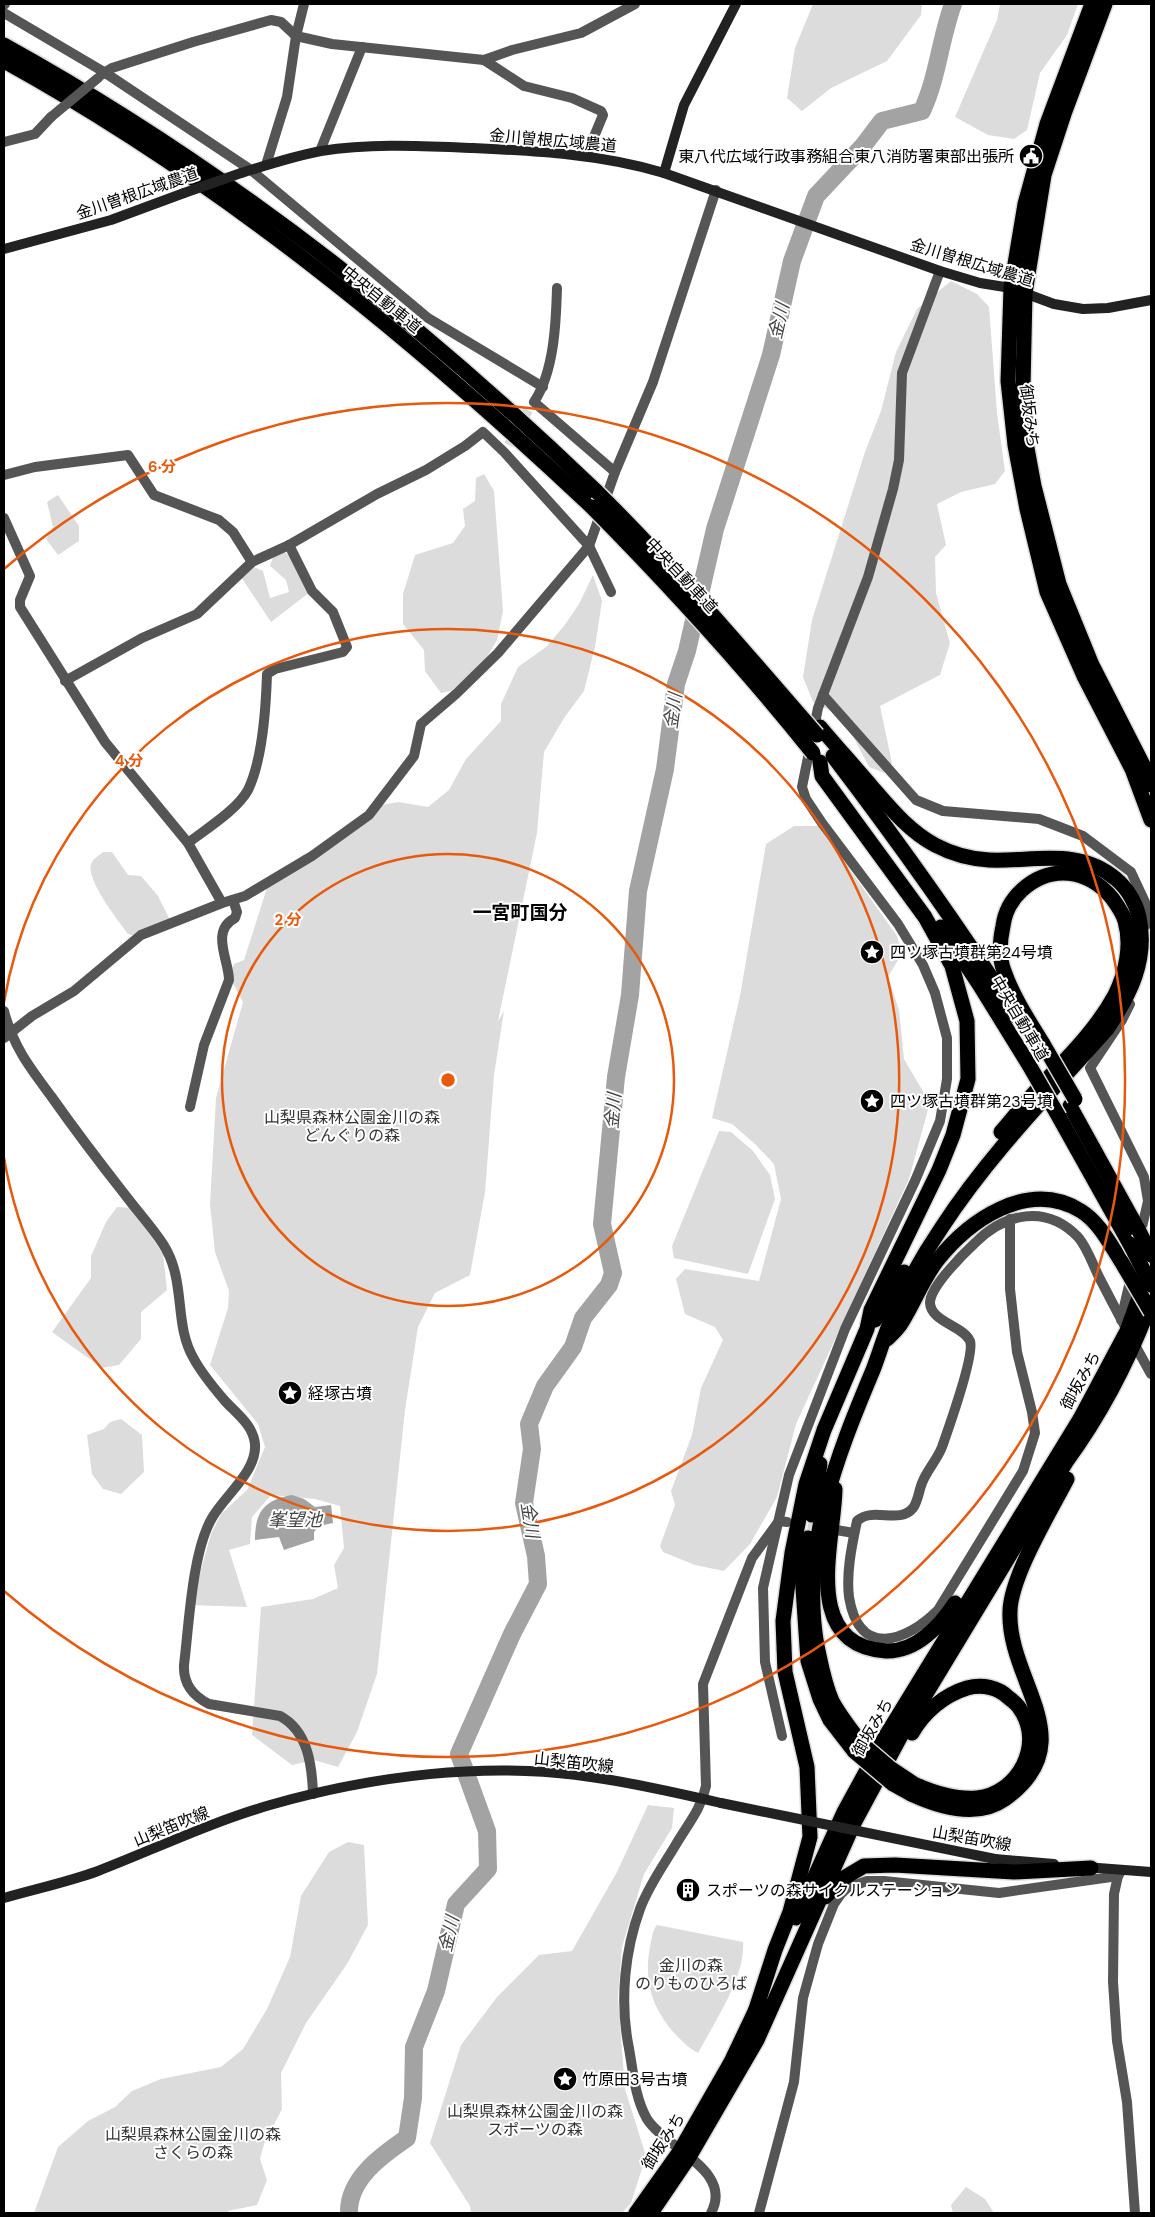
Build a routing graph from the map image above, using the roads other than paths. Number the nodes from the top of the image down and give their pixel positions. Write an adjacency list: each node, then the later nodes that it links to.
1 (304, 4): 7 (street)
2 (635, 4): 10 (street)
3 (736, 4): 18 (street)
4 (1092, 4): 23 (highway, 御坂みち)
5 (1105, 4): 23 (highway, 御坂みち)
6 (4, 13): 12 (street)
7 (296, 36): 9 (street); 12 (street); 16 (street)
8 (4, 44): 35 (highway, 中央自動車道, bridge)
9 (362, 47): 10 (street); 14 (street)
10 (484, 60): 15 (street)
11 (4, 61): 36 (highway, 中央自動車道, bridge)
12 (101, 75): 13 (street, bridge); 17 (street)
13 (4, 142)
14 (320, 151): 15 (street, 金川曽根広域農道); 16 (street, 金川曽根広域農道)
15 (586, 156): 18 (street, 金川曽根広域農道)
16 (266, 165): 17 (street, 金川曽根広域農道)
17 (246, 171): 20 (street, 金川曽根広域農道, bridge); 25 (street)
18 (664, 173): 19 (street, 金川曽根広域農道)
19 (716, 190): 21 (street, 金川曽根広域農道); 26 (street)
20 (4, 249)
21 (940, 271): 23 (street, 金川曽根広域農道); 34 (street)
22 (557, 288): 25 (street)
23 (1018, 291): 24 (street, 金川曽根広域農道); 37 (highway, 御坂みち); 38 (highway, 御坂みち)
24 (1151, 300)
25 (543, 387): 26 (street)
26 (615, 472): 30 (street)
27 (4, 475): 31 (street)
28 (4, 518): 33 (street)
29 (289, 545): 30 (street); 31 (street); 39 (street)
30 (589, 546): 32 (street); 40 (street)
31 (252, 562): 33 (street)
32 (611, 592)
33 (65, 681): 39 (street)
34 (823, 695): 53 (street); 62 (street)
35 (818, 731): 44 (highway, 中央自動車道); 55 (highway)
36 (817, 757): 47 (highway, 中央自動車道, bridge); 54 (highway)
37 (1151, 785)
38 (1151, 820)
39 (188, 843): 41 (street)
40 (233, 900): 41 (street); 45 (street)
41 (222, 903): 43 (street)
42 (4, 1012): 43 (street)
43 (7, 1036): 69 (street)
44 (1041, 1048): 47 (highway, 中央自動車道); 54 (highway)
45 (190, 1107)
46 (1010, 1219): 53 (street); 64 (street); 65 (street)
47 (1134, 1238): 48 (highway, 中央自動車道, bridge); 50 (highway, 中央自動車道, bridge)
48 (1151, 1255)
49 (1151, 1264): 53 (highway, 御坂みち)
50 (1151, 1285)
51 (1151, 1302): 56 (highway, 御坂みち)
52 (1151, 1312): 55 (highway, bridge)
53 (1124, 1325): 56 (street); 58 (highway, 御坂みち)
54 (867, 1329): 59 (highway)
55 (884, 1342): 61 (highway)
56 (1135, 1345): 57 (street); 60 (highway, 御坂みち)
57 (1151, 1374)
58 (1080, 1419): 65 (highway); 77 (highway, 御坂みち)
59 (824, 1430): 67 (highway); 77 (highway)
60 (1088, 1432): 68 (highway); 71 (highway, 御坂みち)
61 (835, 1467): 65 (highway); 67 (highway)
62 (783, 1522): 66 (street); 70 (street)
63 (836, 1530): 64 (street)
64 (854, 1533): 65 (street)
65 (944, 1610)
66 (782, 1736)
67 (858, 1747): 68 (highway, bridge)
68 (912, 1789): 71 (highway)
69 (313, 1794): 70 (street, 山梨笛吹線); 75 (street, 山梨笛吹線)
70 (703, 1799): 72 (street, 山梨笛吹線, bridge); 78 (street)
71 (865, 1803): 76 (highway, 御坂みち)
72 (1091, 1868): 74 (street, 山梨笛吹線); 76 (highway)
73 (1151, 1872): 74 (street, 山梨笛吹線)
74 (1120, 1873): 82 (street); 83 (street)
75 (4, 1898)
76 (810, 1921): 78 (highway, 御坂みち)
77 (756, 2009): 78 (highway, 御坂みち)
78 (684, 2154): 79 (highway, 御坂みち); 80 (highway, 御坂みち); 81 (street)
79 (636, 2213)
80 (651, 2213)
81 (711, 2213)
82 (759, 2213)
83 (1135, 2213)

